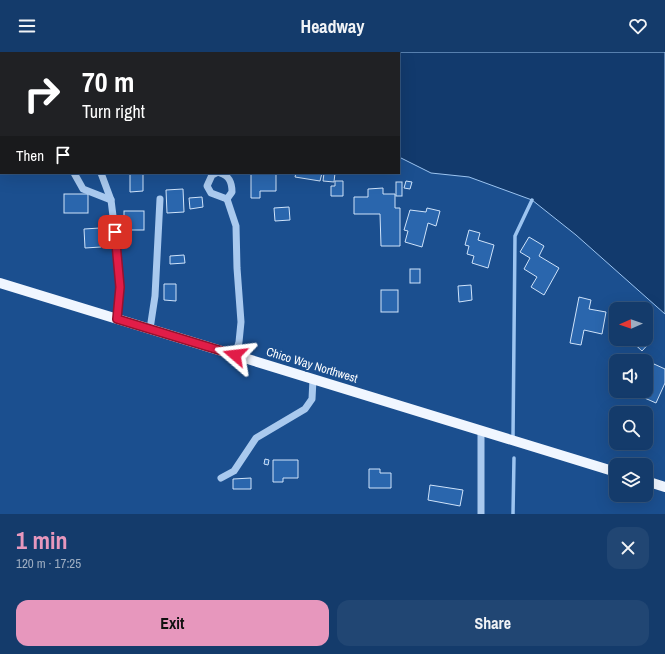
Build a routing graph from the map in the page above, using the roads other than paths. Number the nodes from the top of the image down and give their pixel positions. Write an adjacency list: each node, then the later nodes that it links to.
1 (74, 174): 7 (street)
2 (101, 174): 7 (street)
3 (214, 174): 6 (street)
4 (222, 174): 6 (street)
5 (160, 199): 10 (street)
6 (227, 199): 11 (street)
7 (111, 200): 9 (street)
8 (0, 283): 9 (main road, Chico Way Northwest)
9 (117, 319): 10 (main road, Chico Way Northwest)
10 (150, 329): 11 (main road, Chico Way Northwest)
11 (235, 355): 12 (main road, Chico Way Northwest)
12 (313, 379): 13 (main road, Chico Way Northwest); 15 (street)
13 (481, 430): 14 (main road, Chico Way Northwest); 18 (street)
14 (609, 470)
15 (221, 478)
16 (653, 483): 17 (main road)
17 (665, 486)
18 (481, 514)

